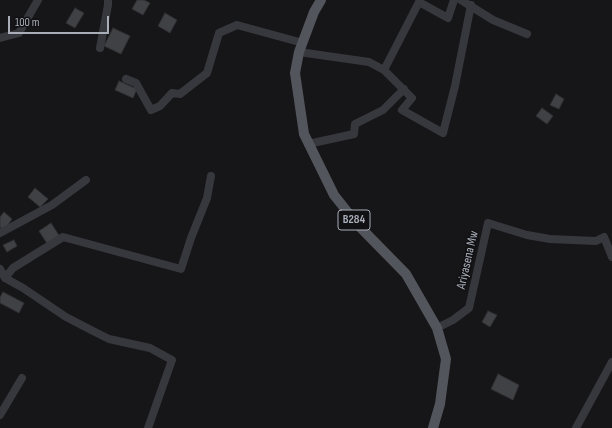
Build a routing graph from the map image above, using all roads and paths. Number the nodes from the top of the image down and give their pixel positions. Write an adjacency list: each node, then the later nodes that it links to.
1 (38, 0): 8 (street)
2 (108, 0): 10 (street)
3 (321, 0): 9 (main road, B284)
4 (454, 0): 11 (street)
5 (461, 0): 6 (street)
6 (470, 5): 7 (street); 13 (street)
7 (527, 34)
8 (0, 38)
9 (301, 47): 11 (street); 12 (street); 14 (main road, B284)
10 (100, 48)
11 (384, 70): 13 (street)
12 (126, 79)
13 (404, 88): 14 (street)
14 (308, 144): 21 (main road, B284)
15 (211, 176): 20 (street)
16 (86, 180): 17 (street)
17 (0, 234)
18 (612, 257): 21 (street, Ariyasena Mw)
19 (0, 269): 20 (street)
20 (5, 278): 25 (street)
21 (438, 328): 26 (main road, B284)
22 (612, 362): 27 (street)
23 (22, 378): 24 (street)
24 (0, 415)
25 (148, 428)
26 (433, 428)
27 (576, 428)

